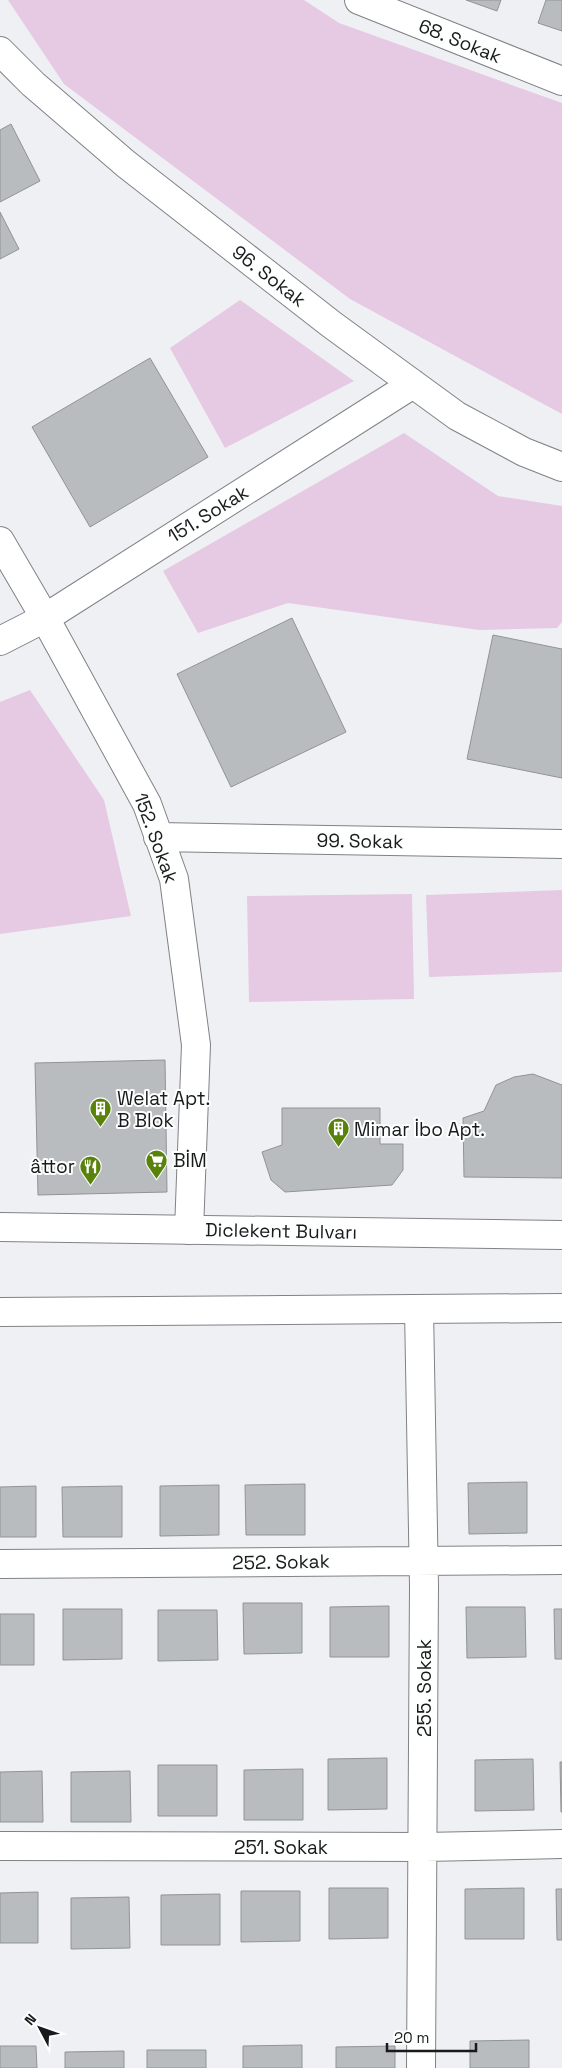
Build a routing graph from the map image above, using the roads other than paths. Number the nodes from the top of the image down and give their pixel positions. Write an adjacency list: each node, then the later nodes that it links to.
1 (359, 0): 3 (street, 68. Sokak)
2 (0, 51): 4 (street, 96. Sokak)
3 (562, 81)
4 (413, 384): 5 (street, 96. Sokak); 7 (street, 151. Sokak)
5 (562, 467)
6 (0, 541): 7 (street, 152. Sokak)
7 (45, 618): 8 (street, 151. Sokak); 9 (street, 152. Sokak)
8 (0, 641)
9 (158, 837): 10 (street, 99. Sokak); 12 (street, 152. Sokak)
10 (562, 844)
11 (0, 1226): 12 (street, Diclekent Bulvarı)
12 (190, 1230): 13 (street, Diclekent Bulvarı)
13 (562, 1236)
14 (562, 1308): 15 (street)
15 (419, 1309): 16 (street); 18 (street, 255. Sokak)
16 (0, 1312)
17 (562, 1560): 18 (street, 252. Sokak)
18 (424, 1561): 19 (street, 252. Sokak); 22 (street, 255. Sokak)
19 (0, 1564)
20 (562, 1844): 22 (street, 251. Sokak)
21 (0, 1846): 22 (street, 251. Sokak)
22 (424, 1847): 23 (street, 255. Sokak)
23 (421, 2068)

